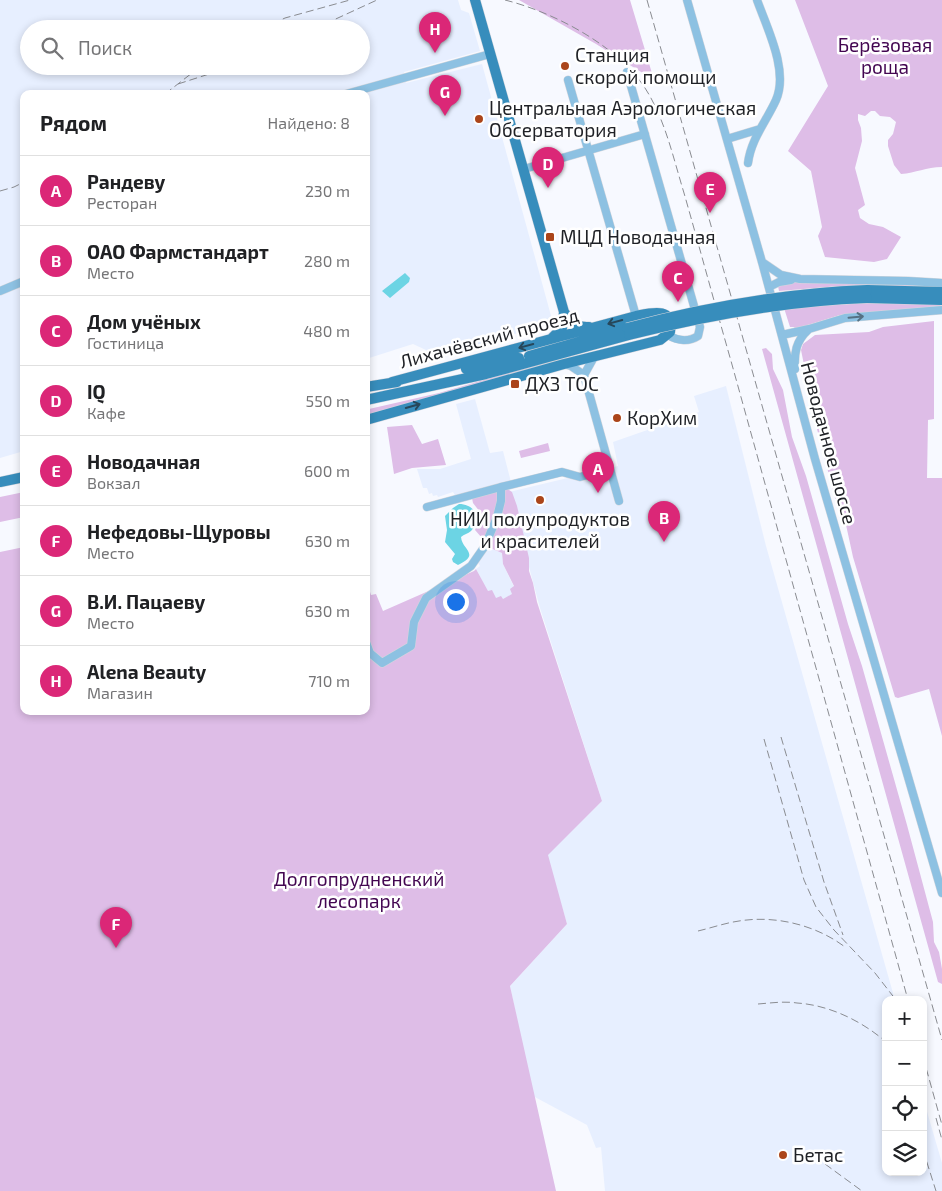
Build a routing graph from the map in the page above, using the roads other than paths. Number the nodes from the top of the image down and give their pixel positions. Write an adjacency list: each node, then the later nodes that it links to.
1 (475, 0): 4 (main road)
2 (687, 0): 10 (street, Новодачное шоссе)
3 (757, 0): 8 (street)
4 (490, 54): 7 (street); 13 (main road)
5 (627, 72): 9 (street)
6 (568, 80): 11 (street)
7 (360, 90)
8 (760, 129): 10 (street); 12 (street)
9 (645, 134): 11 (street); 28 (street)
10 (727, 139): 14 (street, Новодачное шоссе)
11 (588, 150): 13 (street); 25 (street)
12 (748, 163)
13 (524, 169): 24 (main road)
14 (762, 262): 15 (street); 18 (street, Новодачное шоссе)
15 (800, 279): 17 (street); 18 (street)
16 (20, 283): 19 (street)
17 (942, 283)
18 (769, 287): 29 (street, Новодачное шоссе)
19 (0, 291)
20 (942, 292): 21 (main road)
21 (867, 294): 22 (main road); 30 (main road, bridge)
22 (942, 300)
23 (942, 310): 27 (street, one-way to 23)
24 (564, 312): 26 (main road); 30 (main road)
25 (636, 316): 26 (main road, Лихачёвский проезд, one-way to 26); 28 (main road, Лихачёвский проезд)
26 (596, 327): 30 (main road, Лихачёвский проезд)
27 (809, 329): 29 (street); 35 (street)
28 (668, 335): 31 (main road)
29 (782, 335): 35 (street, Новодачное шоссе)
30 (550, 349): 32 (main road, Лихачёвский проезд); 36 (main road, Лихачёвский проезд, one-way to 36); 38 (main road, Лихачёвский проезд)
31 (594, 356): 33 (main road); 34 (street)
32 (519, 358): 36 (main road, Лихачёвский проезд); 38 (main road, Лихачёвский проезд)
33 (564, 364): 34 (street); 40 (main road, one-way to 33)
34 (584, 375): 41 (street)
35 (795, 381): 48 (street, Новодачное шоссе)
36 (392, 382): 37 (main road, Лихачёвский проезд)
37 (370, 386)
38 (381, 397): 39 (main road, Лихачёвский проезд)
39 (370, 399)
40 (370, 419)
41 (610, 469): 44 (street); 45 (street)
42 (20, 478): 43 (main road)
43 (0, 482)
44 (501, 487): 46 (street); 47 (street)
45 (620, 501)
46 (427, 506)
47 (370, 653)
48 (942, 894)

